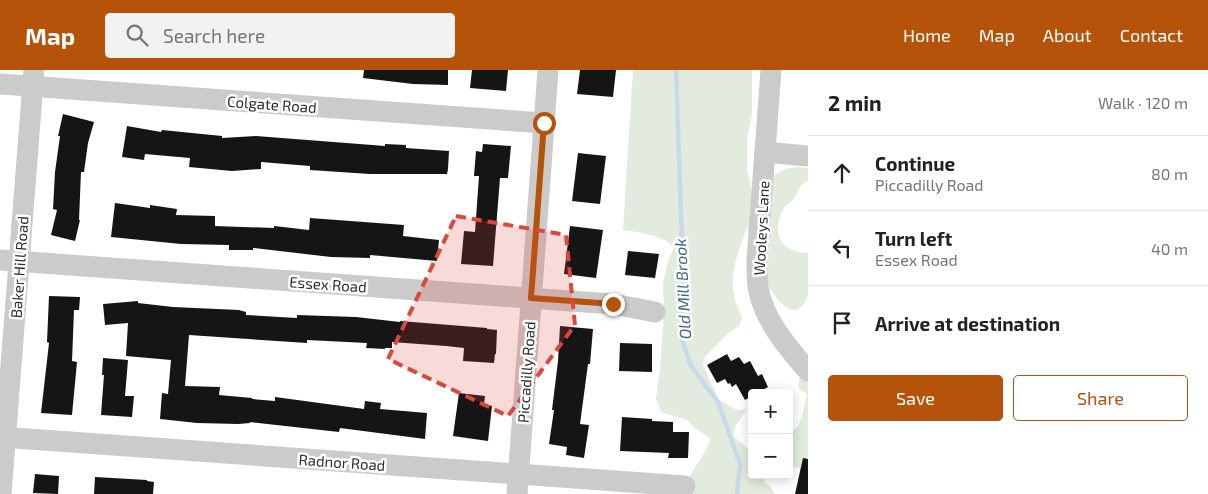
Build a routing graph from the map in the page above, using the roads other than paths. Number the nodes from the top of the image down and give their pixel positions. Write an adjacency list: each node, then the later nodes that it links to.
1 (548, 70): 5 (street, Piccadilly Road)
2 (771, 70): 6 (street, Wooleys Lane)
3 (33, 78): 4 (street, Colgate Road); 5 (street, Colgate Road); 8 (street, Baker Hill Road)
4 (0, 84)
5 (544, 123): 9 (street, Piccadilly Road)
6 (765, 152): 7 (street); 11 (street, Wooleys Lane)
7 (808, 156)
8 (10, 261): 9 (street, Essex Road); 12 (street, Baker Hill Road)
9 (531, 298): 10 (street, Essex Road); 13 (street, Piccadilly Road)
10 (655, 312)
11 (808, 371)
12 (3, 437): 13 (street, Radnor Road); 15 (street, Baker Hill Road)
13 (518, 484): 14 (street, Radnor Road)
14 (685, 486)
15 (1, 494)

